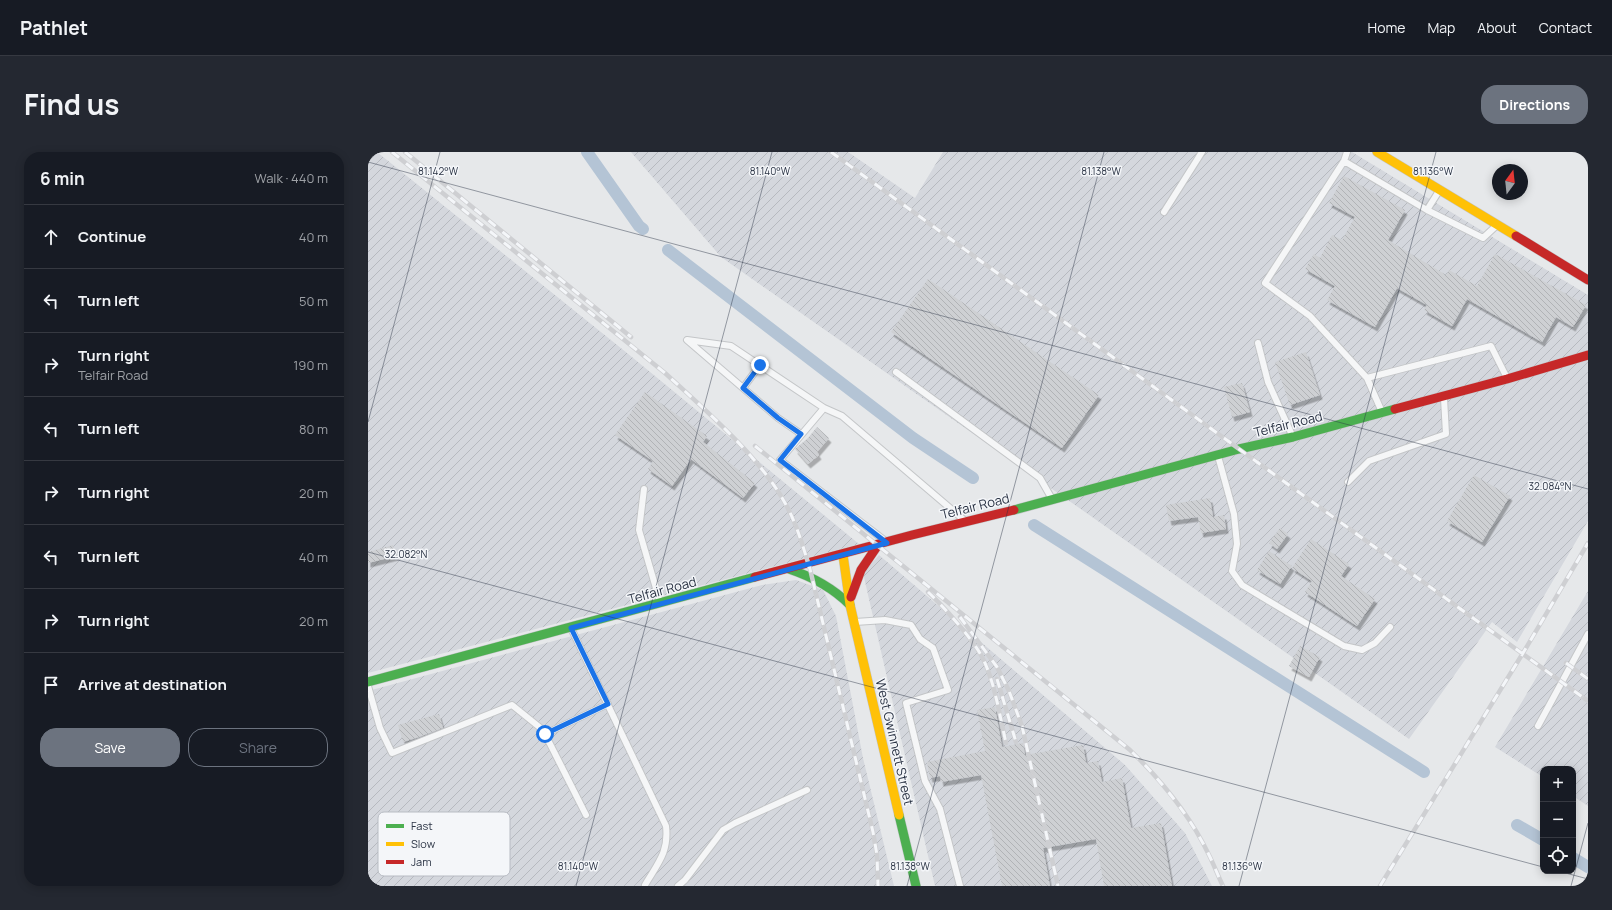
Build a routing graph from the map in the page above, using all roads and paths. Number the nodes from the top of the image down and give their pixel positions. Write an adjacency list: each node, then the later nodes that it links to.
1 (1202, 152): 7 (lane)
2 (1347, 152): 4 (lane)
3 (1377, 152): 5 (street)
4 (1344, 161): 6 (lane); 14 (lane)
5 (1439, 190): 6 (lane); 8 (street)
6 (1427, 210): 8 (lane)
7 (1164, 212)
8 (1497, 226): 9 (street)
9 (1588, 280)
10 (1258, 343): 21 (lane)
11 (1588, 355): 15 (street, Telfair Road)
12 (760, 365): 16 (lane); 16 (lane); 18 (lane)
13 (896, 372): 25 (lane)
14 (1367, 378): 15 (lane); 19 (lane)
15 (1507, 379): 17 (street, Telfair Road)
16 (743, 388): 20 (lane)
17 (1444, 396): 19 (street, Telfair Road); 23 (lane)
18 (824, 408): 20 (lane); 26 (lane)
19 (1383, 413): 21 (street, Telfair Road)
20 (801, 434): 27 (lane)
21 (1293, 437): 22 (street, Telfair Road)
22 (1218, 456): 25 (street, Telfair Road); 35 (lane)
23 (1348, 482)
24 (644, 489): 32 (lane)
25 (1053, 500): 26 (street, Telfair Road)
26 (967, 522): 27 (street, Telfair Road)
27 (887, 543): 28 (street, Telfair Road)
28 (878, 546): 29 (street, Telfair Road); 33 (street)
29 (842, 555): 30 (street, Telfair Road); 33 (street, West Gwinnett Street)
30 (833, 558): 31 (street, Telfair Road); 33 (street, West Gwinnett Street)
31 (789, 569): 32 (street, Telfair Road); 33 (street)
32 (660, 604): 36 (street, Telfair Road)
33 (850, 605): 34 (street, West Gwinnett Street)
34 (853, 622): 47 (street, West Gwinnett Street); 48 (lane)
35 (1390, 627)
36 (571, 628): 38 (street, Telfair Road); 40 (lane)
37 (1588, 634): 41 (lane)
38 (368, 682)
39 (368, 686): 42 (lane)
40 (608, 704): 42 (lane); 45 (lane)
41 (1538, 726)
42 (545, 734): 44 (lane)
43 (807, 790): 46 (lane)
44 (586, 815)
45 (646, 886)
46 (678, 886)
47 (916, 886)
48 (960, 886)

